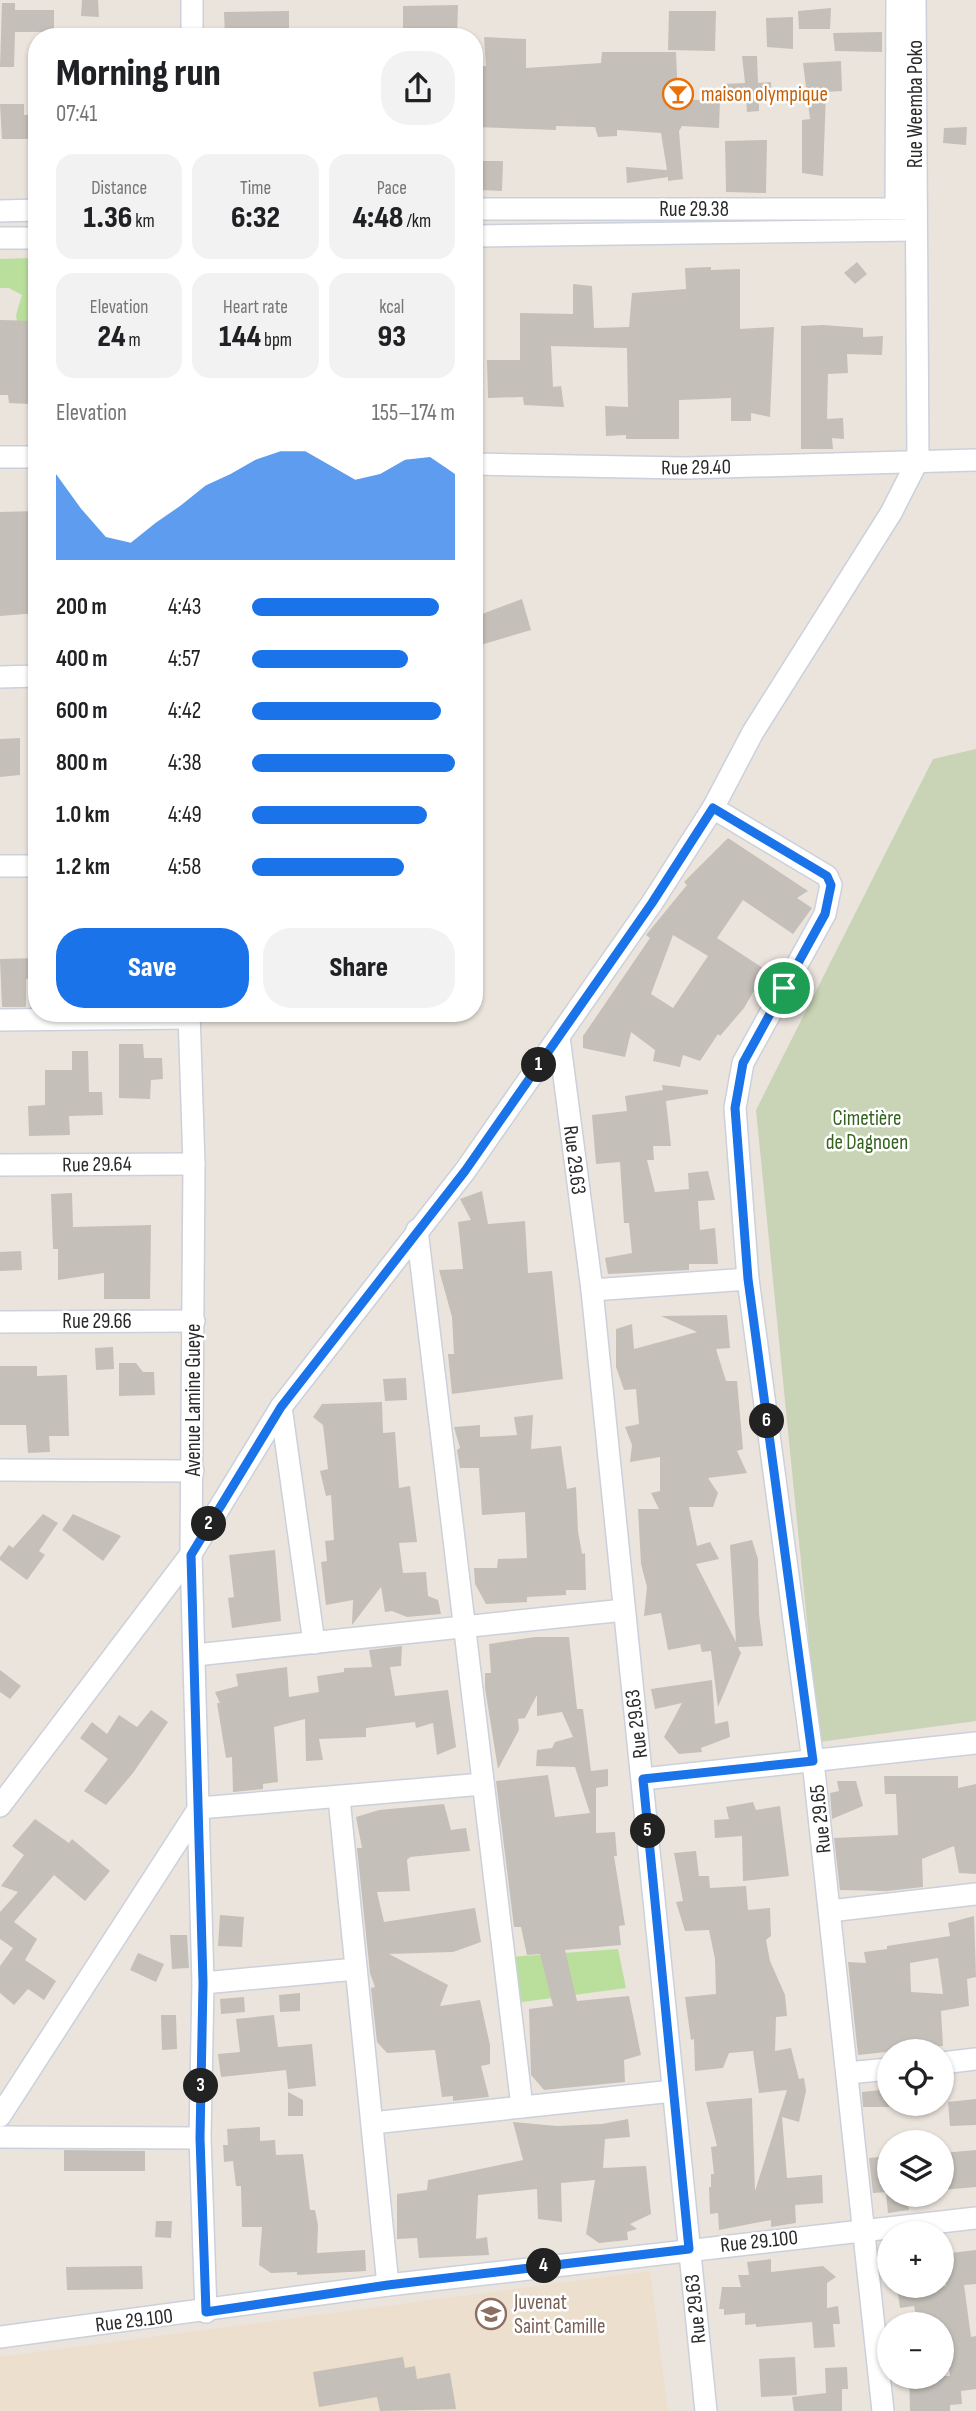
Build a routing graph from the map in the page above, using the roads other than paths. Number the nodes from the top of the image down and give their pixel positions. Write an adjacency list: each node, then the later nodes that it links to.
1 (192, 0): 4 (street)
2 (897, 0): 8 (street, Rue Weemba Poko)
3 (915, 0): 8 (street, Rue Weemba Poko)
4 (192, 28)
5 (483, 209): 8 (street, Rue 29.38)
6 (28, 210): 7 (street)
7 (0, 211)
8 (908, 216): 9 (street); 14 (street)
9 (483, 236)
10 (0, 238): 11 (street)
11 (28, 238)
12 (0, 457): 13 (street)
13 (28, 457)
14 (918, 460): 15 (street, Rue 29.40); 16 (street, Rue 29.40); 19 (street)
15 (976, 460)
16 (483, 464)
17 (0, 677): 18 (street)
18 (28, 677)
19 (713, 808): 25 (street); 29 (street, Rue 29.65)
20 (0, 866): 21 (street)
21 (28, 866)
22 (28, 1019): 23 (street)
23 (0, 1020)
24 (189, 1022): 26 (street, Avenue Lamine Gueye)
25 (559, 1037): 28 (street); 30 (street, Rue 29.63)
26 (194, 1164): 27 (street, Rue 29.64); 31 (street, Avenue Lamine Gueye)
27 (0, 1166)
28 (417, 1230): 33 (street); 38 (street)
29 (748, 1279): 30 (street); 42 (street, Rue 29.65)
30 (592, 1290): 37 (street, Rue 29.63)
31 (194, 1321): 32 (street, Rue 29.66); 34 (street, Avenue Lamine Gueye)
32 (0, 1322)
33 (281, 1407): 36 (street); 39 (street)
34 (194, 1471): 35 (street); 36 (street, Avenue Lamine Gueye)
35 (1, 1472)
36 (191, 1555): 40 (street, Avenue Lamine Gueye); 46 (street)
37 (624, 1610): 38 (street); 43 (street, Rue 29.63)
38 (466, 1628): 39 (street); 44 (street)
39 (314, 1643): 40 (street)
40 (195, 1655): 47 (street, Avenue Lamine Gueye)
41 (976, 1743): 42 (street)
42 (813, 1761): 43 (street); 49 (street, Rue 29.65)
43 (643, 1779): 56 (street, Rue 29.63)
44 (483, 1784): 45 (street); 57 (street)
45 (339, 1798): 47 (street); 50 (street)
46 (0, 1805)
47 (199, 1808): 51 (street, Avenue Lamine Gueye); 58 (street)
48 (976, 1894): 49 (street)
49 (830, 1911): 55 (street, Rue 29.65)
50 (356, 1969): 51 (street); 59 (street)
51 (203, 1983): 61 (street, Avenue Lamine Gueye)
52 (976, 2059): 53 (street)
53 (954, 2062)
54 (877, 2070): 55 (street)
55 (847, 2073): 63 (street, Rue 29.65)
56 (673, 2091): 57 (street); 64 (street, Rue 29.63)
57 (522, 2107): 59 (street)
58 (0, 2116)
59 (372, 2123): 65 (street)
60 (0, 2137): 61 (street)
61 (200, 2138): 66 (street, Avenue Lamine Gueye)
62 (976, 2218): 63 (street, Rue 29.100)
63 (864, 2230): 64 (street, Rue 29.100); 69 (street, Rue 29.65)
64 (689, 2249): 65 (street, Rue 29.100); 68 (street, Rue 29.63)
65 (388, 2285): 66 (street, Rue 29.100)
66 (206, 2312): 67 (street, Rue 29.100)
67 (0, 2337)
68 (706, 2411)
69 (883, 2411)

